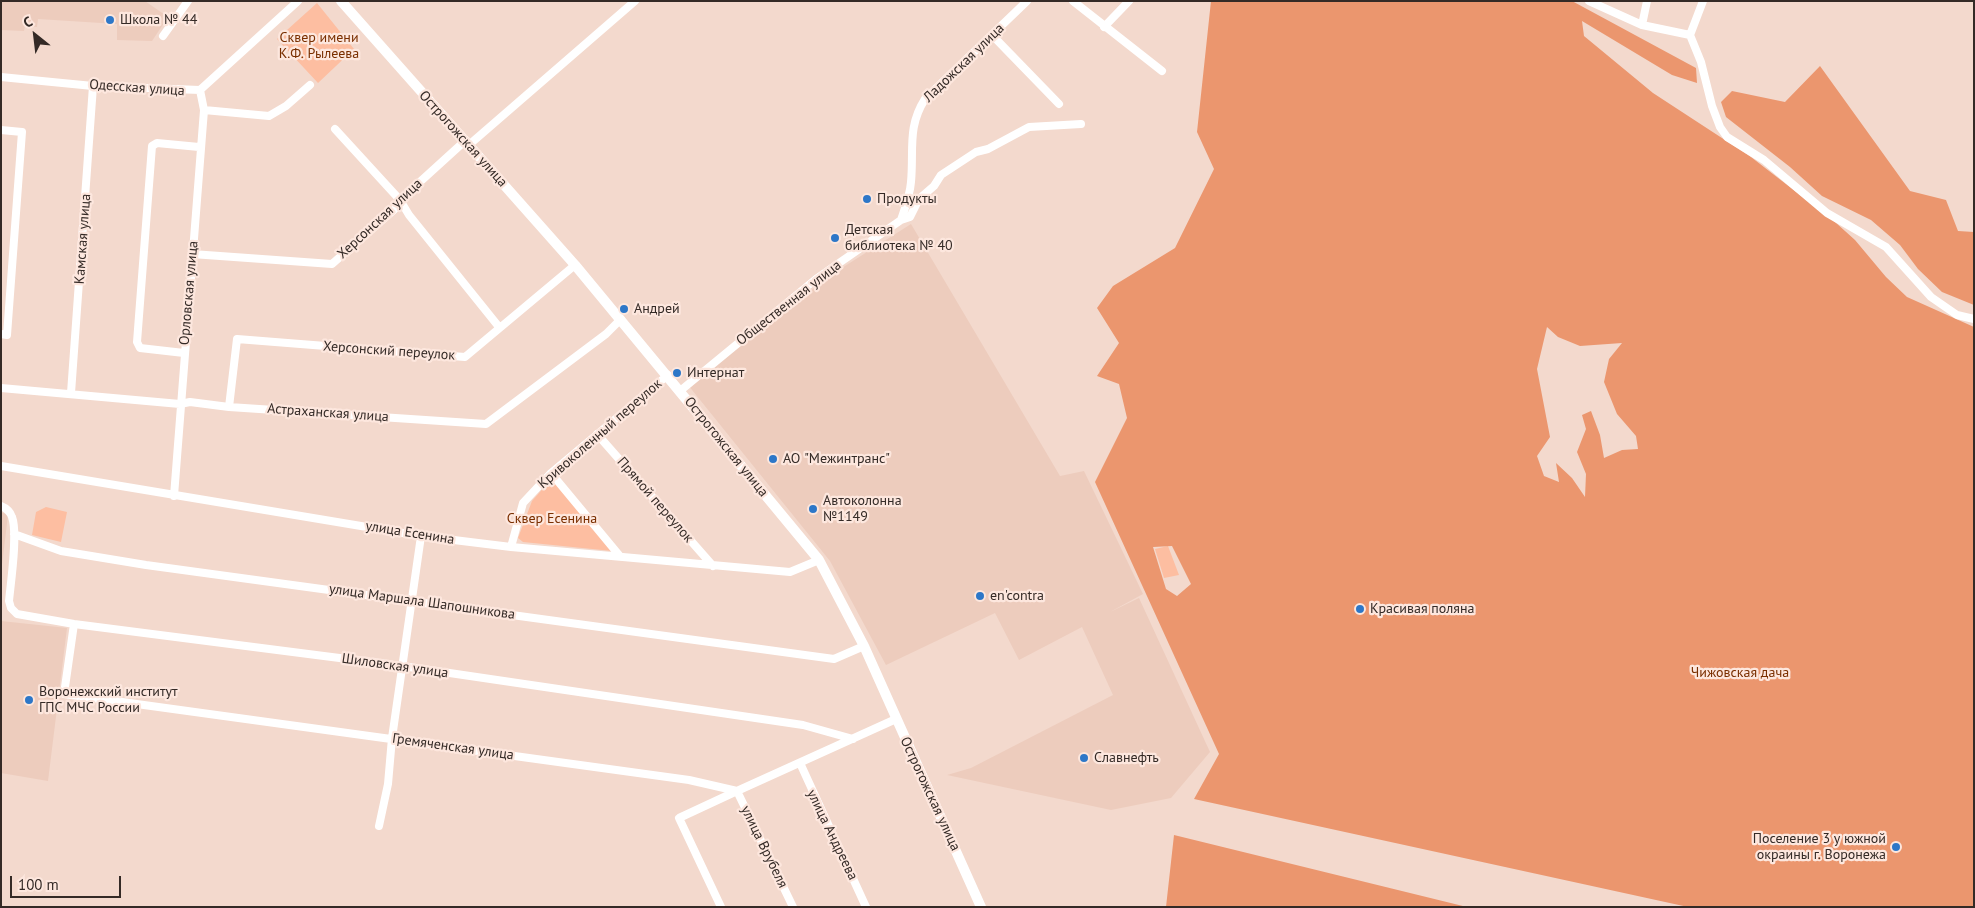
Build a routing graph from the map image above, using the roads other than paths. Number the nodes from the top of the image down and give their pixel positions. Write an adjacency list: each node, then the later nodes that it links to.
1 (188, 1): 14 (street)
2 (298, 1): 20 (street, Одесская улица)
3 (341, 1): 26 (street, Острогожская улица)
4 (636, 1): 26 (street, Херсонская улица)
5 (1027, 1): 15 (street, Ладожская улица)
6 (1073, 1): 12 (street)
7 (1129, 1): 12 (street)
8 (1589, 1): 11 (street)
9 (1647, 1): 11 (street)
10 (1703, 1): 13 (street)
11 (1642, 25): 13 (street)
12 (1104, 27): 16 (street)
13 (1690, 35): 33 (street)
14 (164, 36)
15 (993, 36): 21 (street); 29 (street, Ладожская улица)
16 (1162, 71)
17 (1, 77): 18 (street, Одесская улица)
18 (93, 86): 20 (street, Одесская улица); 40 (street, Камская улица)
19 (310, 86): 22 (street)
20 (200, 90): 22 (street, Орловская улица)
21 (1059, 104)
22 (204, 110): 27 (street, Орловская улица)
23 (1082, 124): 29 (street, Общественная улица)
24 (335, 128): 28 (street)
25 (1, 130): 35 (street)
26 (468, 142): 28 (street, Херсонская улица); 31 (street, Острогожская улица)
27 (199, 147): 30 (street, Орловская улица); 36 (street)
28 (400, 200): 30 (street, Херсонская улица); 34 (street)
29 (901, 220): 39 (street, Общественная улица)
30 (192, 254): 36 (street, Орловская улица)
31 (575, 265): 32 (street, Острогожская улица); 34 (street, Херсонский переулок)
32 (620, 319): 37 (street, Острогожская улица); 42 (street, Астраханская улица)
33 (1974, 319)
34 (499, 327): 42 (street, Херсонский переулок)
35 (1, 334)
36 (184, 353): 41 (street, Орловская улица)
37 (668, 375): 39 (street, Острогожская улица); 43 (street, Кривоколенный переулок)
38 (1, 388): 40 (street, Астраханская улица)
39 (680, 391): 52 (street, Острогожская улица)
40 (71, 393): 41 (street, Астраханская улица)
41 (180, 404): 42 (street, Астраханская улица); 46 (street, Орловская улица)
42 (229, 407)
43 (597, 434): 45 (street, Кривоколенный переулок); 53 (street, Прямой переулок)
44 (1, 466): 46 (street, улица Есенина)
45 (551, 473): 50 (street, Кривоколенный переулок); 51 (street)
46 (174, 496): 49 (street, улица Есенина)
47 (1, 506): 48 (street)
48 (14, 534): 54 (street, улица Маршала Шапошникова); 55 (street, Шиловская улица)
49 (421, 536): 50 (street, улица Есенина); 54 (street)
50 (511, 547): 51 (street, улица Есенина)
51 (619, 555): 53 (street, улица Есенина)
52 (819, 560): 53 (street, улица Есенина); 56 (street, Острогожская улица)
53 (713, 566)
54 (412, 601): 56 (street, улица Маршала Шапошникова); 57 (street)
55 (74, 624): 57 (street, Шиловская улица); 59 (street, Гремяченская улица)
56 (864, 646): 58 (street, Острогожская улица)
57 (402, 666): 59 (street); 60 (street, Шиловская улица)
58 (896, 719): 60 (street); 67 (street, Острогожская улица)
59 (392, 738): 62 (street, Гремяченская улица); 63 (street)
60 (853, 739): 61 (street)
61 (800, 763): 62 (street); 66 (street, улица Андреева)
62 (737, 791): 64 (street, улица Врубеля); 65 (street, улица Врубеля)
63 (380, 826)
64 (721, 907)
65 (793, 907)
66 (866, 907)
67 (981, 907)

